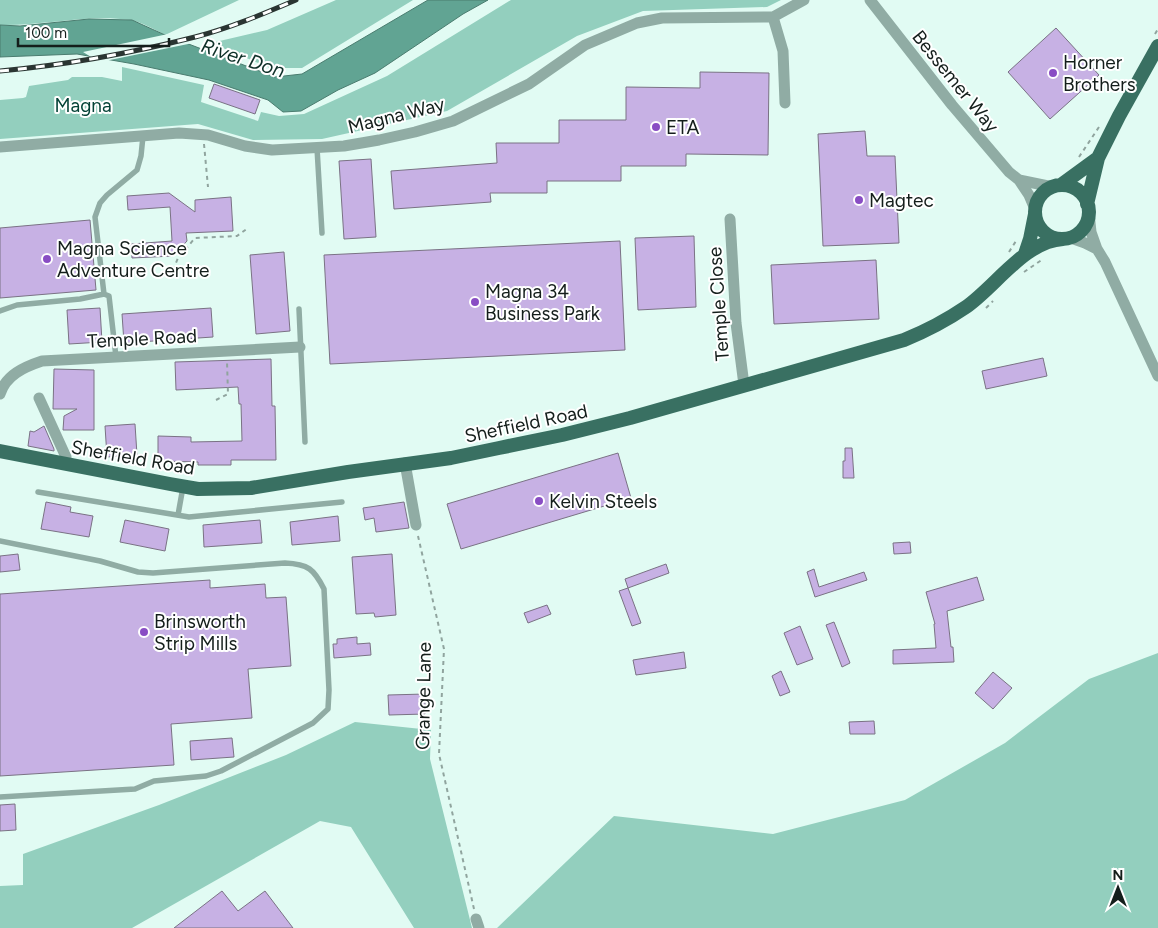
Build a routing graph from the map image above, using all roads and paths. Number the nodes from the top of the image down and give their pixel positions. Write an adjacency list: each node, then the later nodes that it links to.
1 (804, 0): 3 (street, Magna Way)
2 (870, 0): 11 (street, Bessemer Way)
3 (773, 17): 5 (street); 9 (street, Magna Way)
4 (1158, 46): 10 (main road)
5 (785, 103)
6 (204, 134): 7 (street, Magna Way); 9 (street, Magna Way); 13 (path)
7 (143, 136): 8 (street, Magna Way); 27 (lane)
8 (0, 146)
9 (317, 148): 18 (lane)
10 (1098, 158): 12 (main road); 14 (main road)
11 (1019, 180): 12 (street); 15 (street, Bessemer Way)
12 (1057, 186): 14 (main road); 15 (main road)
13 (208, 187)
14 (1088, 208): 19 (main road); 21 (street)
15 (1035, 211): 19 (main road); 22 (main road)
16 (730, 219): 36 (street, Temple Close)
17 (248, 228): 25 (path)
18 (322, 233)
19 (1067, 239): 21 (street); 22 (main road, Sheffield Road)
20 (1016, 241): 23 (path)
21 (1097, 250): 35 (street)
22 (1025, 254): 36 (main road, Sheffield Road)
23 (1007, 255)
24 (1047, 255): 26 (path)
25 (173, 270)
26 (1025, 272)
27 (104, 294): 31 (lane); 34 (lane)
28 (994, 301): 30 (path)
29 (299, 310): 32 (lane)
30 (980, 311)
31 (0, 312)
32 (300, 347): 33 (street, Temple Road); 40 (lane)
33 (227, 351): 34 (street, Temple Road); 39 (path)
34 (116, 357): 37 (street, Temple Road)
35 (1158, 376)
36 (744, 385): 42 (main road, Sheffield Road)
37 (0, 394)
38 (39, 398): 43 (street)
39 (216, 400)
40 (305, 442)
41 (0, 451): 43 (main road, Sheffield Road)
42 (405, 463): 44 (main road, Sheffield Road); 48 (street)
43 (65, 464): 44 (main road, Sheffield Road)
44 (183, 487): 47 (lane)
45 (38, 492): 47 (lane)
46 (342, 502): 47 (lane)
47 (178, 515)
48 (416, 525): 51 (path, Grange Lane)
49 (0, 541): 50 (lane)
50 (0, 797)
51 (477, 923)

